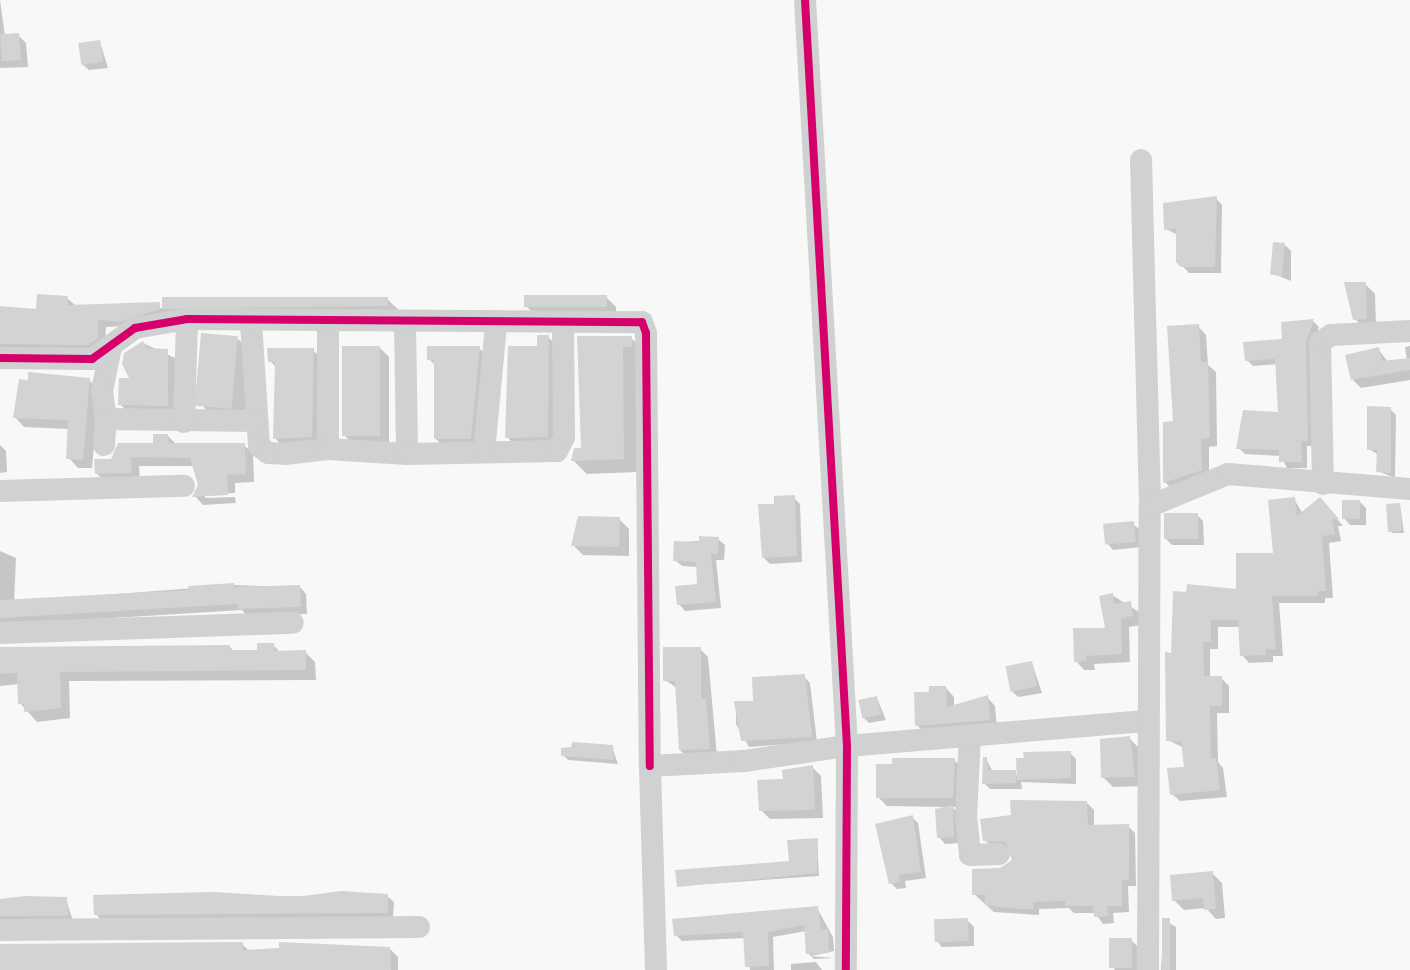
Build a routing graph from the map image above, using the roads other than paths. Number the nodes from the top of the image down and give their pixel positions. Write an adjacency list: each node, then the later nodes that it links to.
1 (805, 0): 28 (street)
2 (1141, 160): 23 (street)
3 (187, 319): 4 (street); 10 (street); 14 (street)
4 (251, 322): 5 (street); 13 (street)
5 (328, 322): 6 (street); 16 (street)
6 (405, 323): 8 (street); 18 (street)
7 (563, 324): 8 (street); 17 (street); 29 (street)
8 (496, 325): 17 (street)
9 (1410, 331): 19 (street)
10 (111, 347): 11 (street); 12 (street)
11 (0, 358)
12 (106, 419): 14 (street); 15 (street)
13 (254, 421): 14 (street); 16 (street)
14 (184, 422)
15 (104, 445)
16 (328, 449): 18 (street)
17 (484, 452): 18 (street)
18 (407, 454)
19 (1323, 484): 21 (street); 23 (street)
20 (184, 486): 22 (street)
21 (1410, 489)
22 (0, 491)
23 (1150, 506): 26 (street)
24 (293, 623): 25 (street)
25 (0, 633)
26 (1145, 721): 27 (street); 35 (street)
27 (970, 735): 28 (street); 30 (street)
28 (847, 746): 29 (street); 34 (street)
29 (650, 766): 33 (street)
30 (999, 854)
31 (419, 927): 32 (street)
32 (0, 930)
33 (656, 970)
34 (846, 970)
35 (1148, 970)

